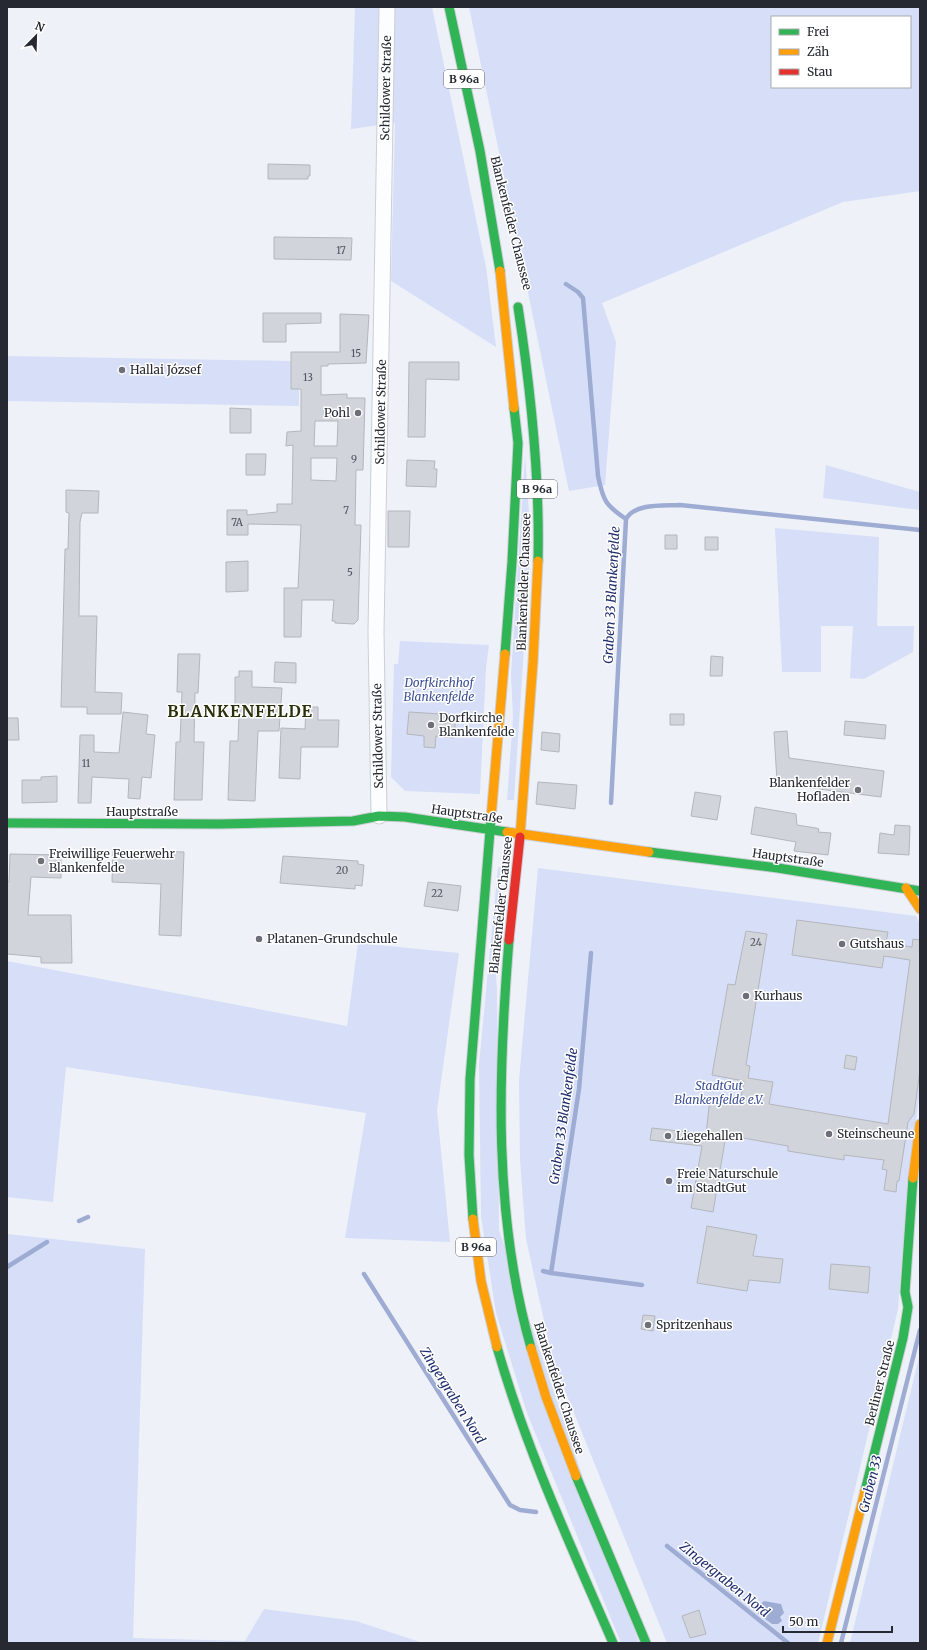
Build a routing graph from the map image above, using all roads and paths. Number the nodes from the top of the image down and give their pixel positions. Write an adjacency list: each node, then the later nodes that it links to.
1 (387, 7): 6 (street, Schildower Straße)
2 (449, 7): 3 (main road, Blankenfelder Chaussee / B 96a)
3 (480, 151): 4 (main road, Blankenfelder Chaussee / B 96a); 8 (main road, Blankenfelder Chaussee / B 96a)
4 (505, 242)
5 (517, 295): 9 (main road, Blankenfelder Chaussee / B 96a)
6 (379, 816): 7 (main road, Hauptstraße); 8 (main road, Hauptstraße)
7 (7, 823)
8 (490, 829): 9 (main road, Hauptstraße); 16 (main road, Blankenfelder Chaussee / B 96a)
9 (520, 833): 10 (main road, Hauptstraße); 17 (main road, Blankenfelder Chaussee / B 96a)
10 (906, 888): 11 (main road, Hauptstraße); 12 (main road)
11 (920, 891)
12 (920, 909)
13 (920, 1124): 14 (main road, Berliner Straße)
14 (908, 1307): 15 (main road); 18 (main road, Berliner Straße)
15 (920, 1311)
16 (614, 1643)
17 (646, 1643)
18 (827, 1643)

